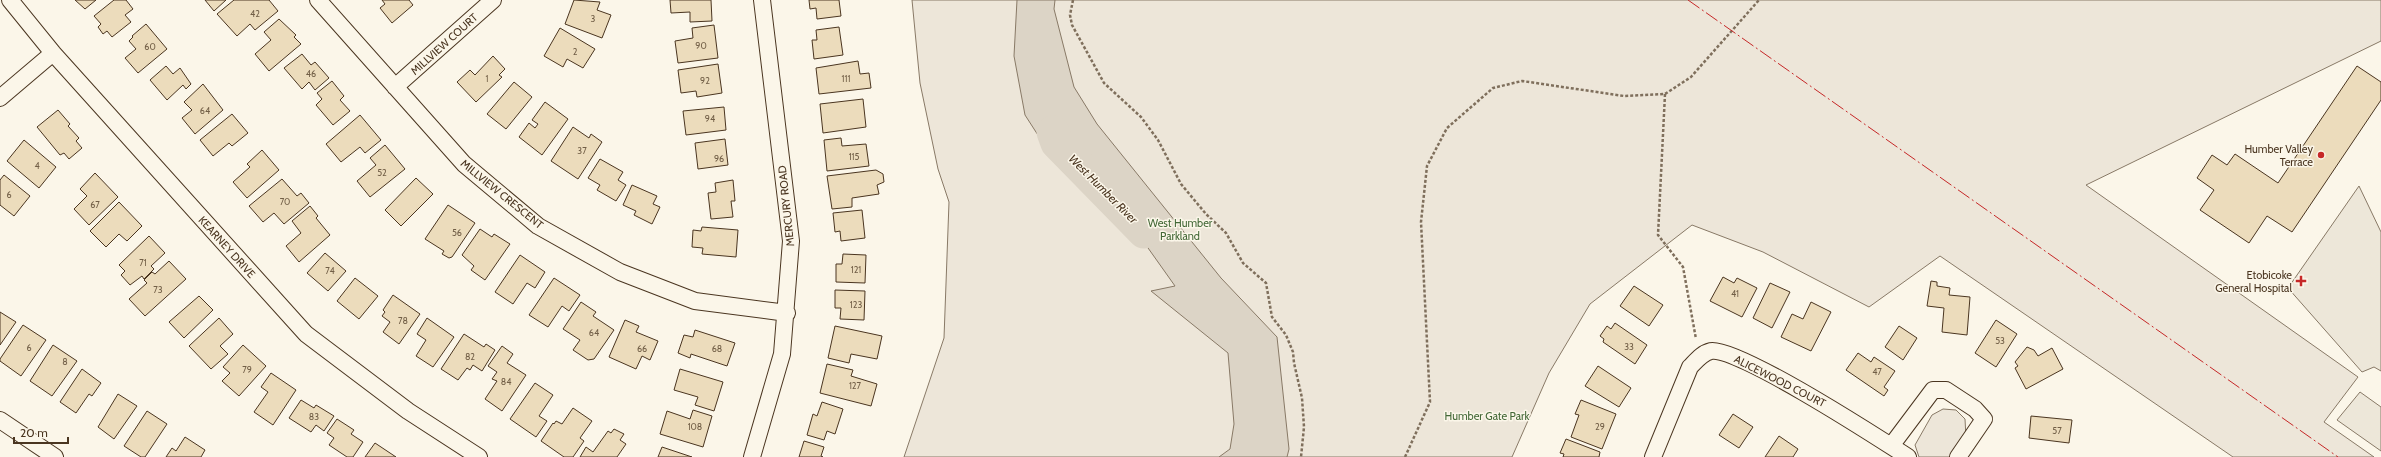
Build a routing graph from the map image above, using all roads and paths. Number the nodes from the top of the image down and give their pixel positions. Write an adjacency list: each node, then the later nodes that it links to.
1 (10, 0): 7 (street, KEARNEY DRIVE)
2 (318, 0): 8 (street, MILLVIEW CRESCENT)
3 (493, 0): 8 (street, MILLVIEW COURT)
4 (762, 0): 11 (street, MERCURY ROAD)
5 (1073, 0): 18 (path)
6 (1759, 0): 9 (path)
7 (53, 53): 10 (street); 16 (street, KEARNEY DRIVE)
8 (396, 87): 11 (street, MILLVIEW CRESCENT)
9 (1665, 94): 12 (path); 19 (path)
10 (0, 98)
11 (787, 313): 17 (street, MERCURY ROAD)
12 (1699, 357): 14 (street, ALICEWOOD COURT); 20 (street)
13 (0, 420): 15 (street)
14 (1891, 446): 21 (street, ALICEWOOD COURT); 22 (street)
15 (55, 457)
16 (479, 457)
17 (752, 457)
18 (1300, 457)
19 (1405, 457)
20 (1653, 457)
21 (1908, 457)
22 (1958, 457)

